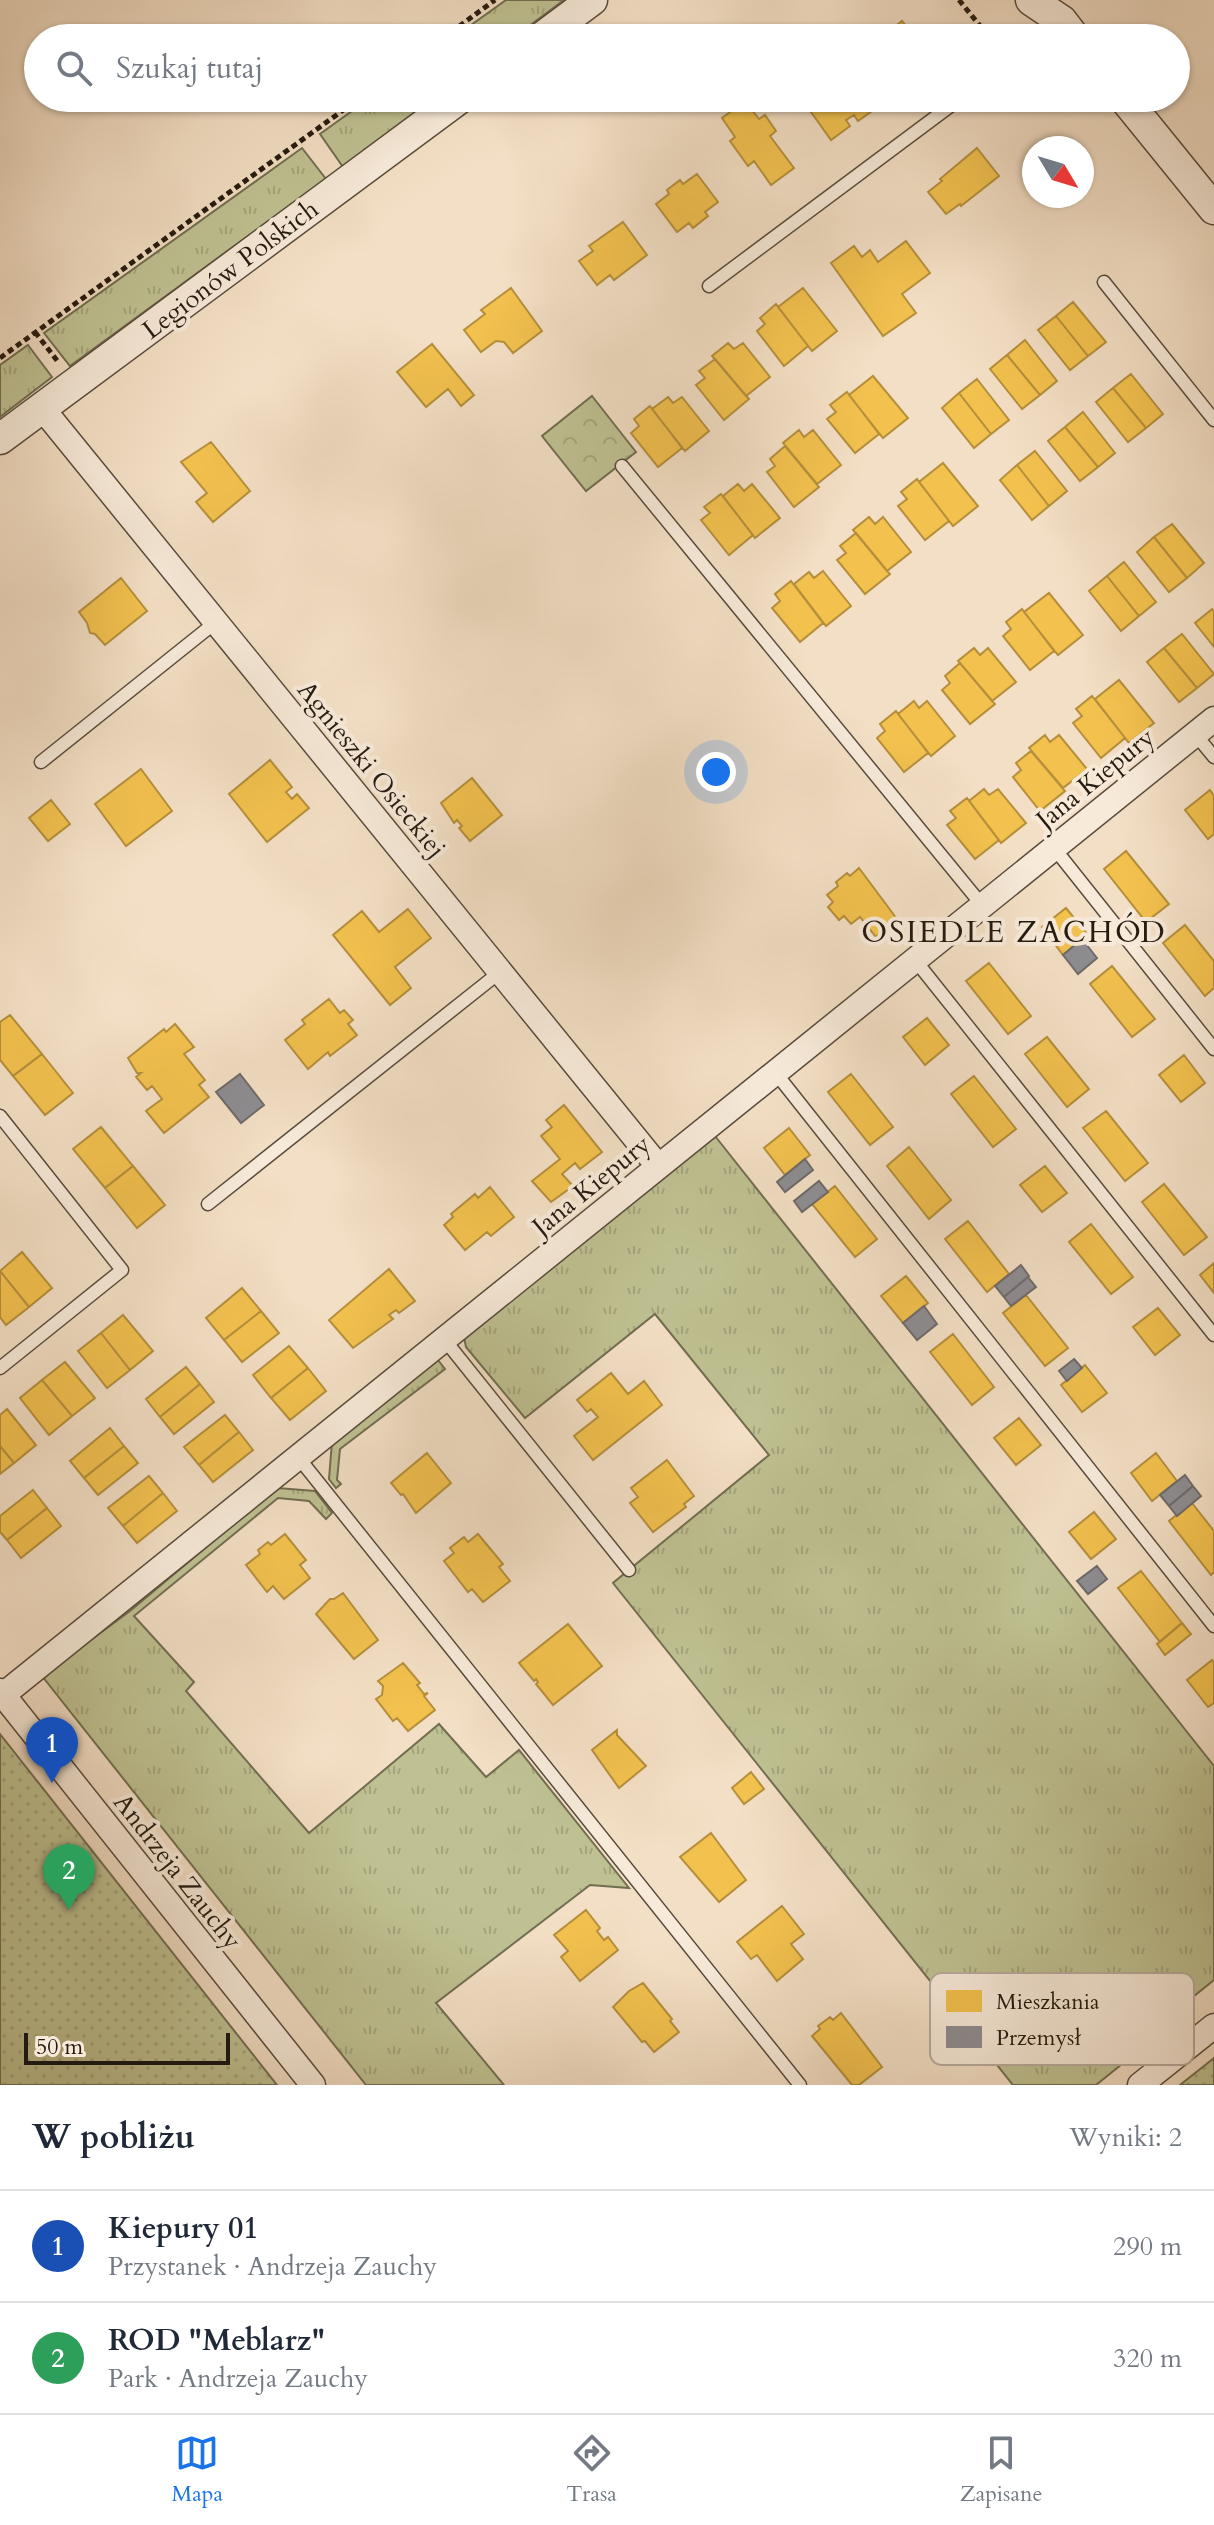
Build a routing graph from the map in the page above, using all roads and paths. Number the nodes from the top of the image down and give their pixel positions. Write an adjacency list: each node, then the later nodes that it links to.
1 (495, 0): 5 (path)
2 (592, 0): 6 (street)
3 (959, 0): 7 (path)
4 (1031, 0): 8 (street)
5 (462, 24)
6 (560, 24)
7 (979, 24)
8 (1052, 24)
9 (341, 112): 16 (path)
10 (441, 112): 19 (street, Legionów Polskich)
11 (942, 112): 15 (lane)
12 (1135, 112): 13 (street)
13 (1214, 209)
14 (1104, 282): 20 (lane)
15 (709, 286)
16 (35, 332): 17 (path); 18 (path)
17 (0, 358)
18 (65, 371)
19 (42, 408): 21 (street, Legionów Polskich); 23 (street, Agnieszki Osieckiej)
20 (1214, 420)
21 (0, 439)
22 (622, 466): 28 (lane)
23 (216, 622): 26 (lane); 30 (street, Agnieszki Osieckiej)
24 (1205, 726): 25 (lane); 28 (street, Jana Kiepury)
25 (1214, 757)
26 (41, 762)
27 (1062, 858): 31 (lane)
28 (982, 905): 34 (street, Jana Kiepury)
29 (923, 970): 36 (lane)
30 (500, 972): 34 (street, Agnieszki Osieckiej); 35 (lane)
31 (1214, 1049)
32 (782, 1081): 41 (lane)
33 (0, 1116): 38 (lane)
34 (658, 1166): 37 (street, Jana Kiepury)
35 (208, 1204)
36 (1214, 1335)
37 (444, 1339): 39 (street, Jana Kiepury); 40 (lane)
38 (0, 1368)
39 (298, 1457): 42 (street, Jana Kiepury); 47 (lane)
40 (629, 1570)
41 (1214, 1626)
42 (2, 1693): 46 (street, Andrzeja Zauchy)
43 (1214, 2026): 44 (street)
44 (1194, 2042)
45 (1165, 2065): 48 (street)
46 (313, 2085)
47 (800, 2085)
48 (1140, 2085)

